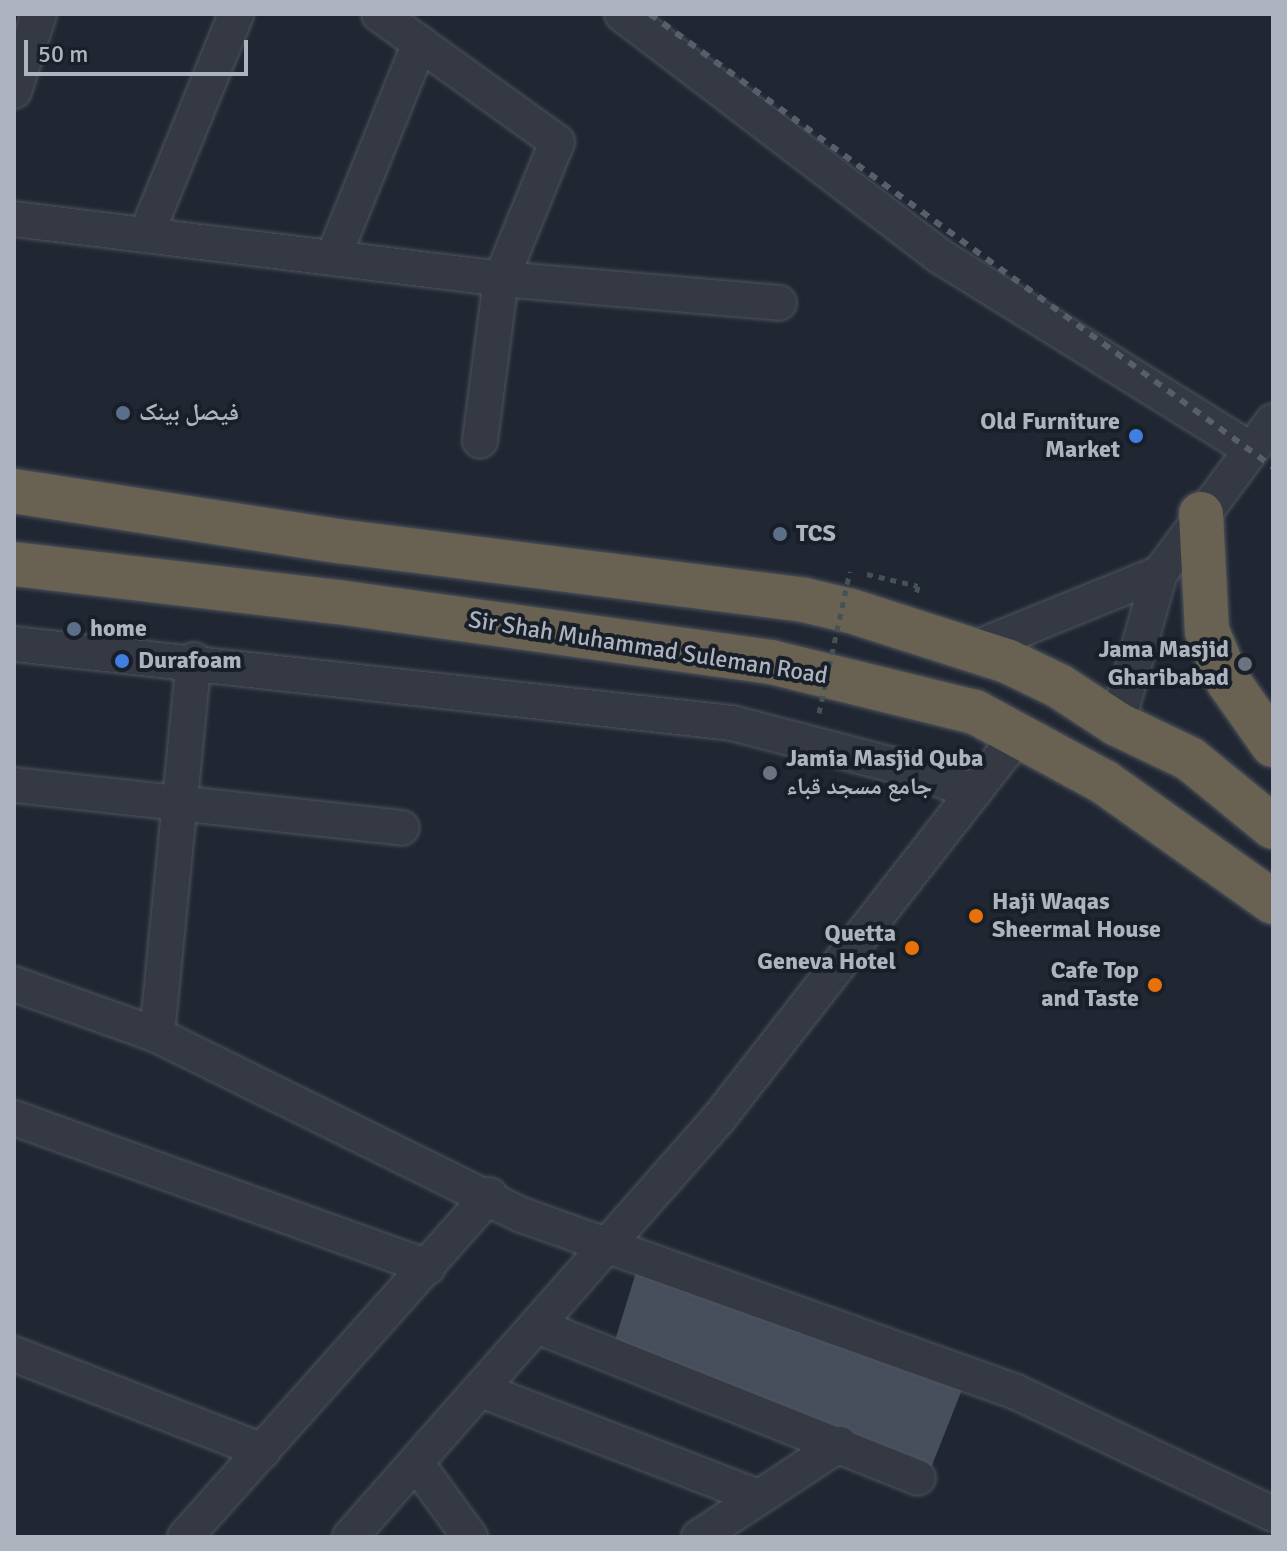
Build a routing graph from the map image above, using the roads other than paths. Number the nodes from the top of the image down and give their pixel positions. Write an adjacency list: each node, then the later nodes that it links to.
1 (39, 14): 6 (street)
2 (236, 14): 8 (street)
3 (379, 14): 5 (street)
4 (622, 14): 14 (street)
5 (420, 43): 9 (street); 10 (street)
6 (14, 91)
7 (14, 219): 8 (street)
8 (146, 235): 9 (street)
9 (333, 258): 10 (street)
10 (501, 279): 11 (street); 13 (street)
11 (779, 303)
12 (1273, 421): 14 (street)
13 (480, 441)
14 (1248, 448): 16 (street)
15 (14, 491): 20 (highway)
16 (1201, 514): 18 (street); 25 (highway)
17 (14, 564): 24 (highway, Sir Shah Muhammad Suleman Road)
18 (1160, 573): 20 (street); 23 (street)
19 (14, 644): 21 (street)
20 (973, 649): 22 (highway)
21 (194, 660): 29 (street); 30 (street)
22 (1059, 686): 23 (highway); 24 (highway)
23 (1117, 724): 26 (highway)
24 (1020, 733): 29 (street); 33 (highway, Sir Shah Muhammad Suleman Road)
25 (1273, 745)
26 (1190, 759): 27 (highway); 31 (highway)
27 (1273, 771)
28 (14, 785): 30 (street)
29 (974, 792): 40 (street)
30 (181, 805): 32 (street); 37 (street)
31 (1273, 827)
32 (402, 828)
33 (1232, 873): 34 (highway, Sir Shah Muhammad Suleman Road); 35 (highway)
34 (1273, 902)
35 (1273, 923)
36 (14, 984): 37 (street)
37 (157, 1035): 39 (street)
38 (14, 1118): 41 (street)
39 (490, 1195): 40 (street); 41 (street)
40 (607, 1246): 42 (street); 50 (street)
41 (428, 1267): 46 (street)
42 (537, 1326): 44 (street); 45 (street)
43 (14, 1354): 46 (street)
44 (481, 1390): 47 (street); 49 (street)
45 (840, 1444): 48 (street); 49 (street)
46 (263, 1451): 51 (street)
47 (416, 1463): 52 (street); 53 (street)
48 (918, 1478)
49 (759, 1497): 54 (street)
50 (1273, 1514)
51 (185, 1537)
52 (350, 1537)
53 (470, 1537)
54 (699, 1537)

